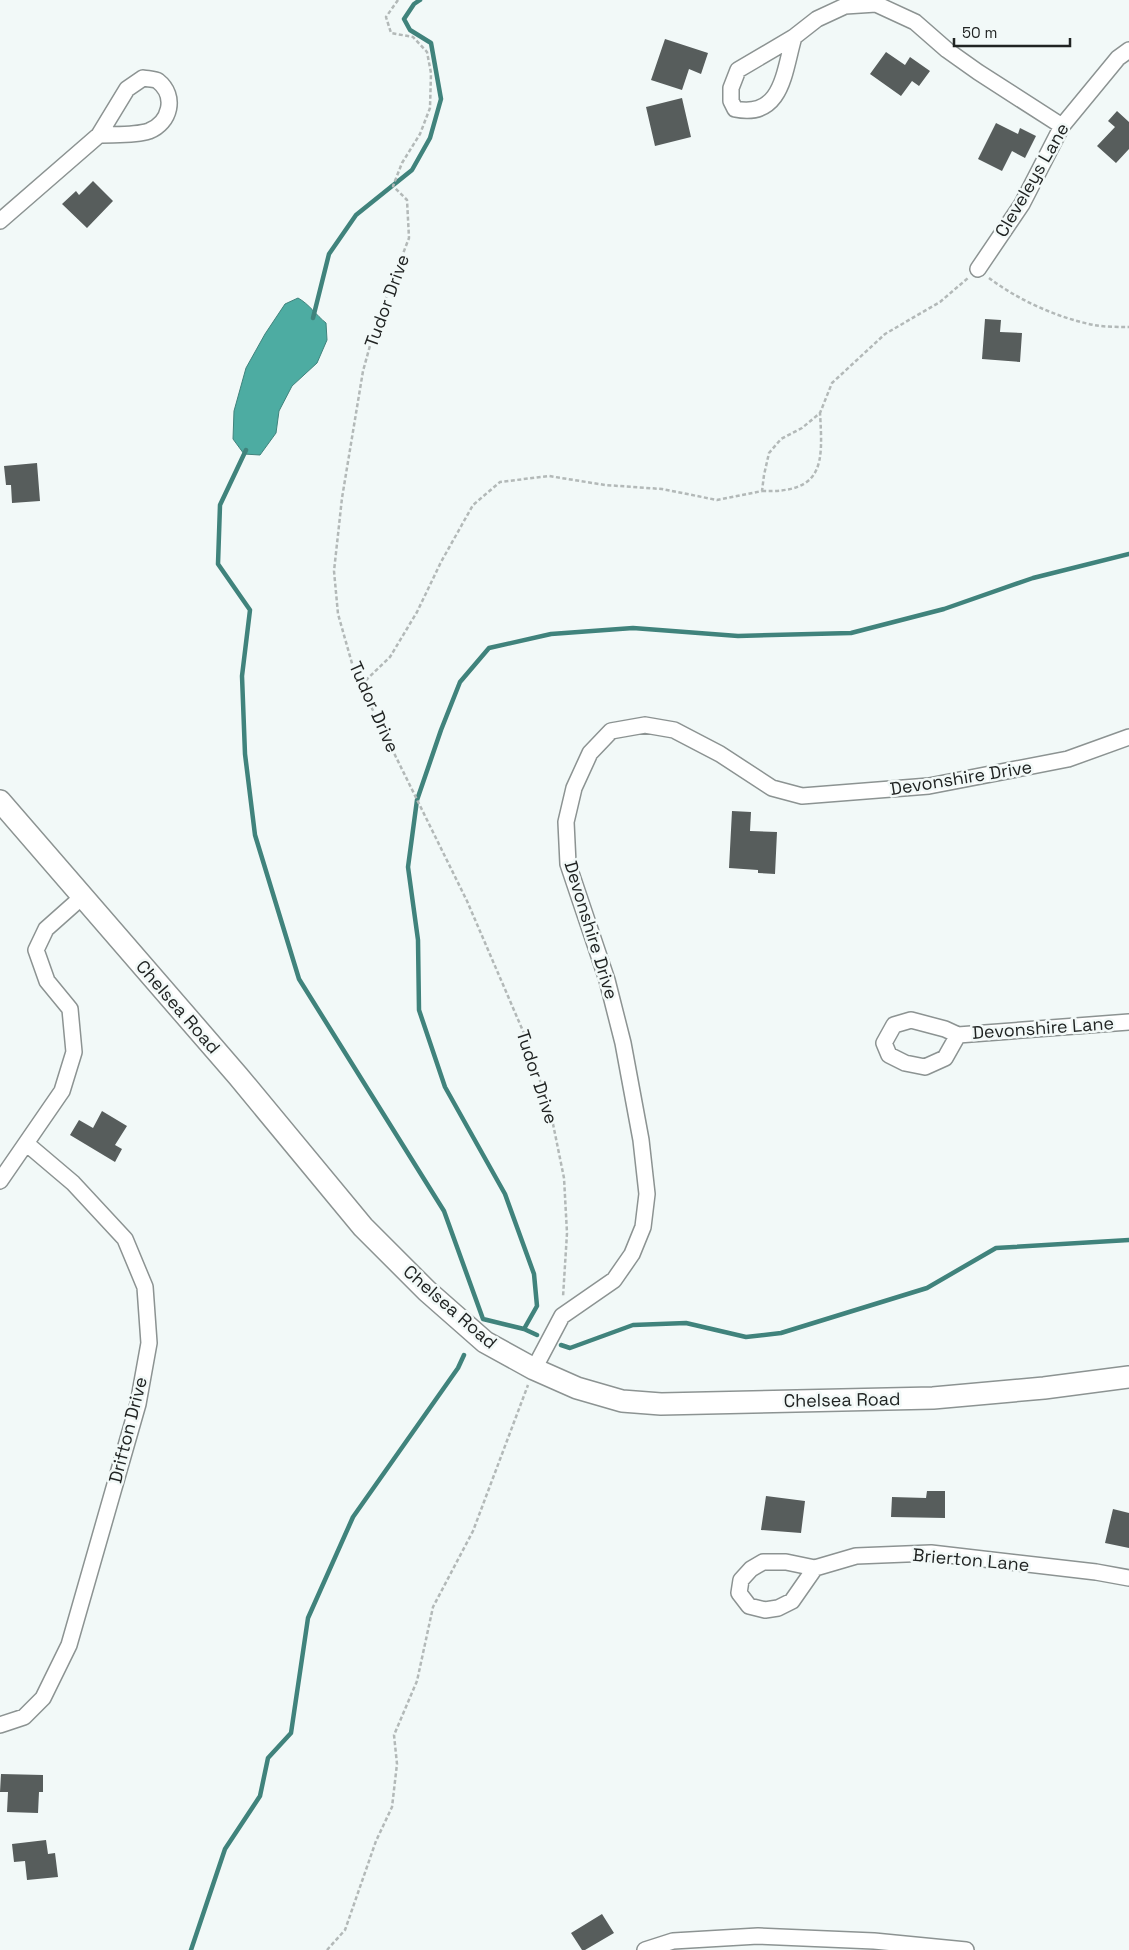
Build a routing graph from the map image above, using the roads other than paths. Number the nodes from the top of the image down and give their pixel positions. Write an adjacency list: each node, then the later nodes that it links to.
1 (794, 37): 1 (street); 3 (street)
2 (1129, 50): 3 (street, Cleveleys Lane)
3 (1062, 126): 6 (street, Cleveleys Lane)
4 (98, 135): 4 (street); 5 (street)
5 (0, 221)
6 (978, 269)
7 (1129, 737): 14 (street, Devonshire Drive)
8 (0, 801): 9 (street, Chelsea Road)
9 (82, 897): 12 (street); 14 (street, Chelsea Road)
10 (1129, 1022): 11 (street, Devonshire Lane)
11 (958, 1035)
12 (27, 1144): 13 (street); 18 (street, Drifton Drive)
13 (0, 1181)
14 (534, 1369): 15 (street, Chelsea Road)
15 (1129, 1377)
16 (815, 1568): 16 (street, Brierton Lane); 17 (street, Brierton Lane)
17 (1129, 1578)
18 (0, 1725)
19 (645, 1950): 20 (street)
20 (966, 1950)

